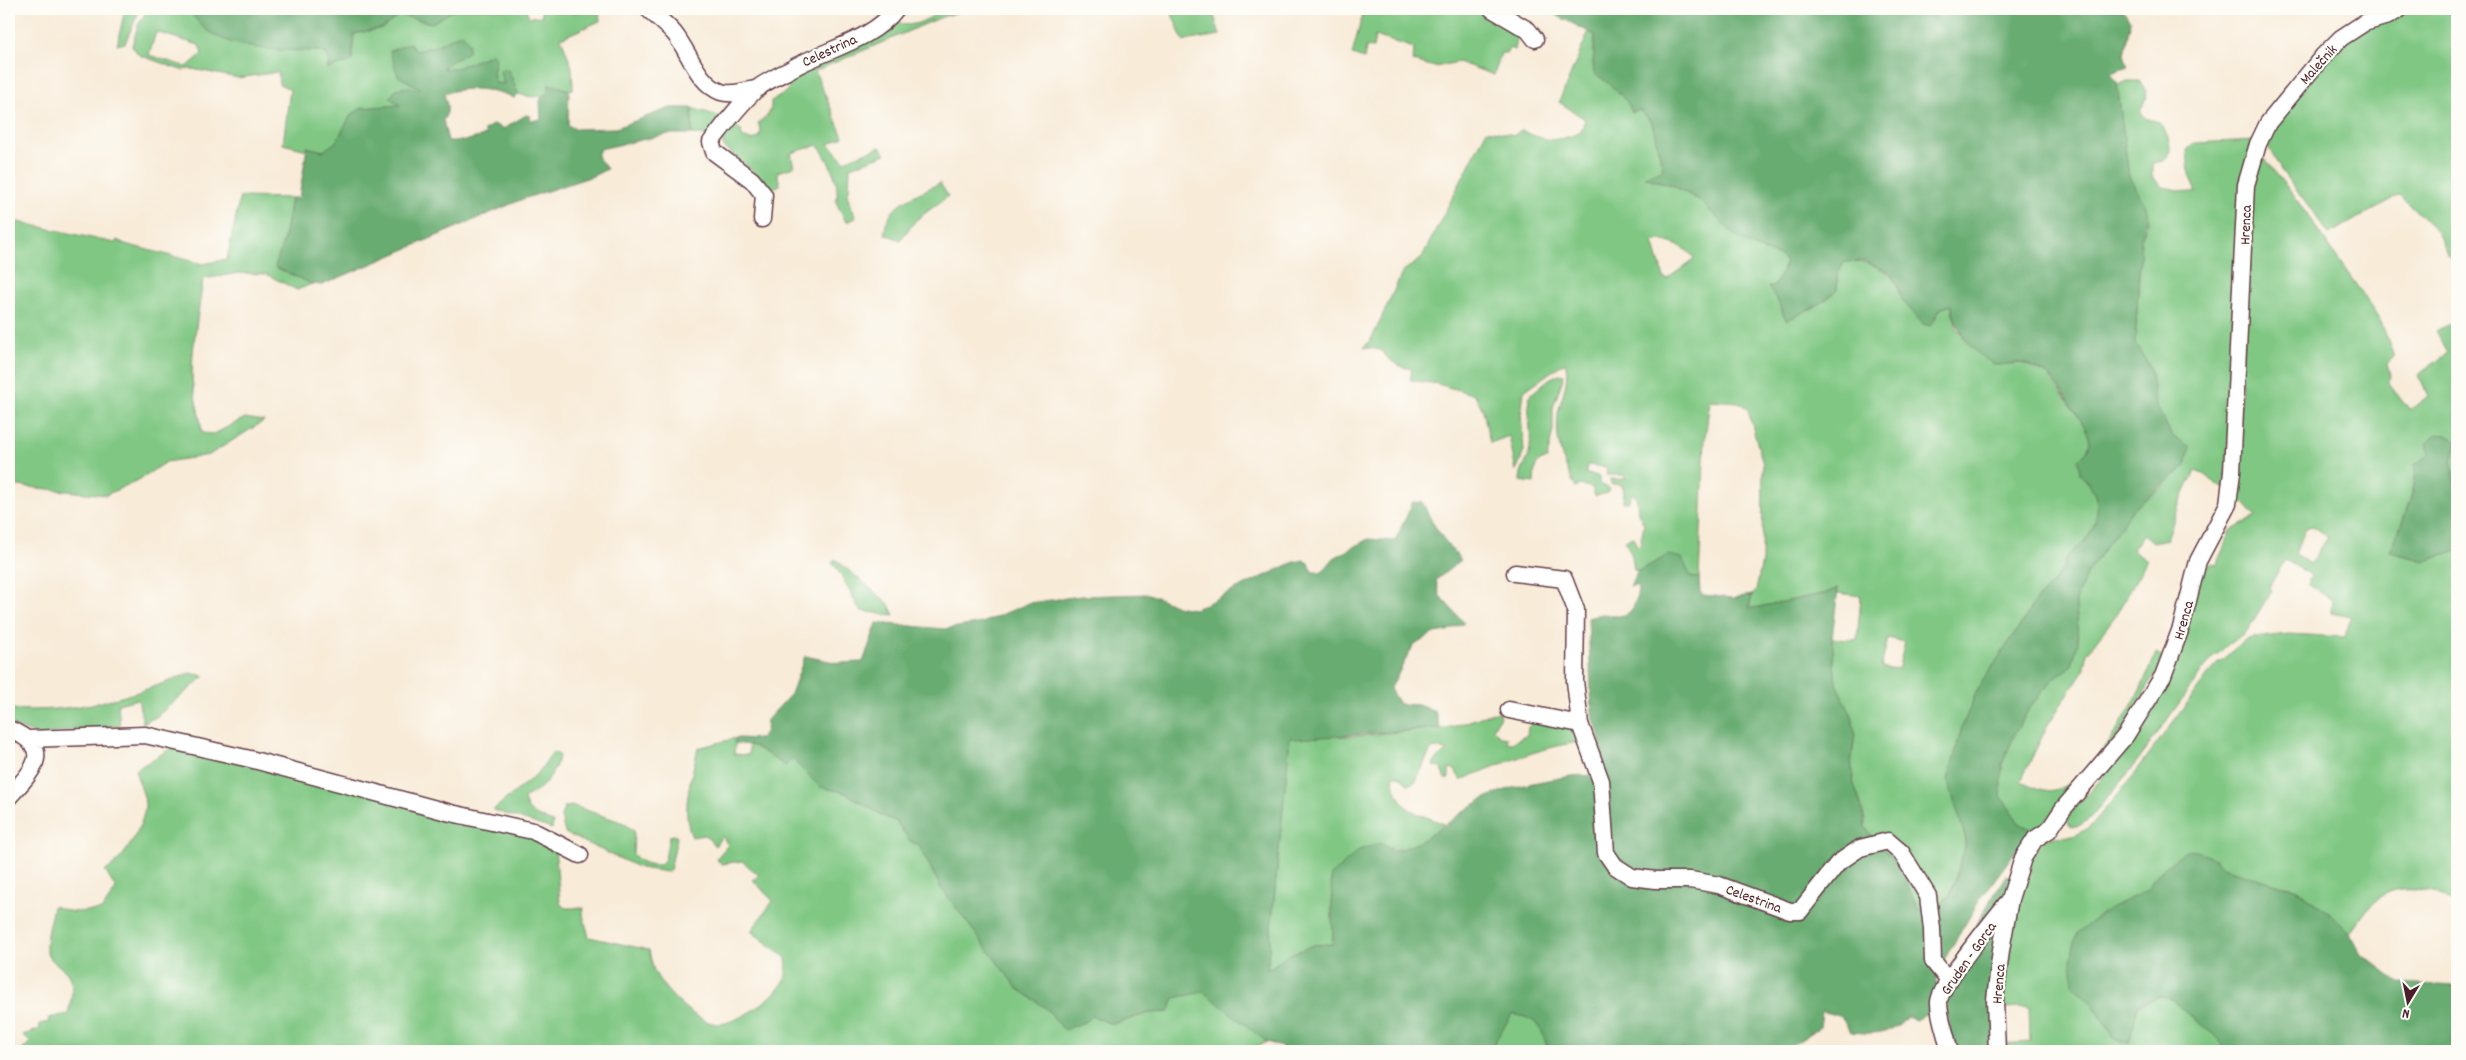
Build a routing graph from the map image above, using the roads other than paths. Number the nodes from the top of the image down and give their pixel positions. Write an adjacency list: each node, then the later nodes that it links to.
1 (648, 9): 6 (street, Celestrina)
2 (896, 9): 6 (street, Celestrina)
3 (1492, 9): 5 (street)
4 (2400, 9): 7 (street, Malečnik)
5 (1534, 39)
6 (759, 88): 8 (street, Celestrina)
7 (2258, 144): 16 (street, Hrenca)
8 (762, 219)
9 (1515, 573): 11 (street)
10 (1509, 710): 11 (street)
11 (1580, 724): 17 (street, Celestrina)
12 (9, 729): 13 (street)
13 (28, 739): 14 (street); 15 (street)
14 (9, 797)
15 (580, 855)
16 (2010, 899): 17 (street, Gruden - Gorca); 19 (street, Hrenca)
17 (1949, 981): 18 (street, Gruden - Gorca)
18 (1949, 1051)
19 (1997, 1051)

